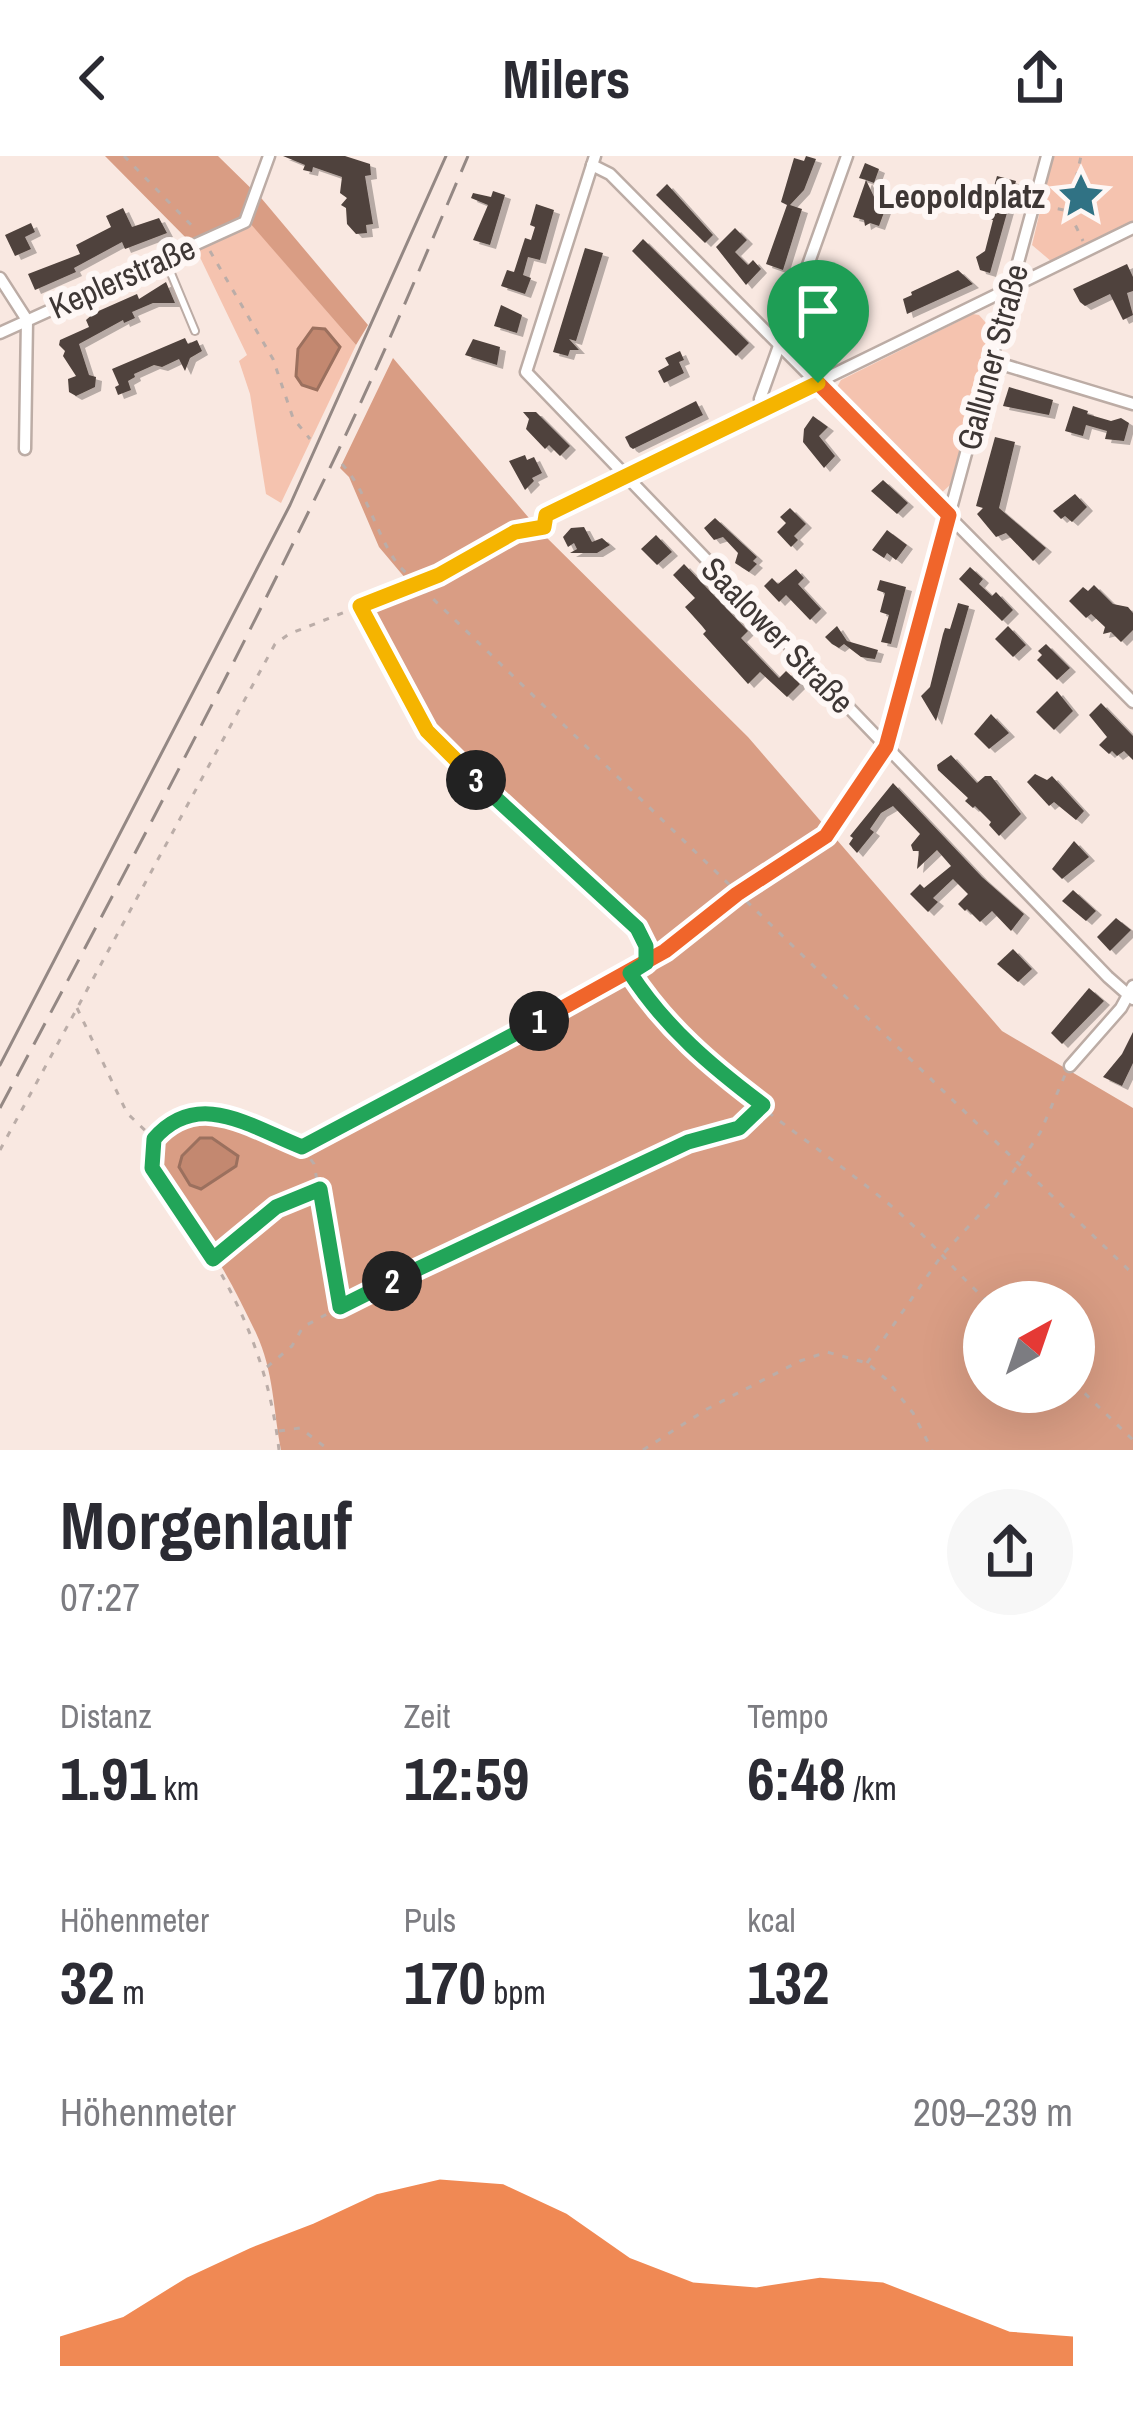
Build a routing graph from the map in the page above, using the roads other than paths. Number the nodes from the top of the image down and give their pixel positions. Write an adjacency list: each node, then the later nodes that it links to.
1 (269, 156): 6 (street, Keplerstraße)
2 (847, 156): 12 (street)
3 (1047, 156): 8 (street, Galluner Straße)
4 (593, 160): 12 (street); 18 (street, Saalower Straße)
5 (1133, 228): 8 (street)
6 (165, 259): 9 (street, Keplerstraße); 10 (lane)
7 (0, 278): 9 (street)
8 (1012, 287): 13 (street, Galluner Straße); 14 (street)
9 (27, 320): 11 (street, Keplerstraße); 17 (street)
10 (195, 331)
11 (0, 333)
12 (779, 344): 14 (street); 16 (street)
13 (991, 361): 15 (street); 20 (street, Galluner Straße)
14 (818, 383): 16 (street); 20 (street)
15 (1133, 404)
16 (764, 408): 18 (street)
17 (25, 448)
18 (626, 476): 19 (street); 22 (street, Saalower Straße)
19 (546, 515)
20 (949, 515): 21 (street); 22 (street, Galluner Straße)
21 (1133, 702)
22 (886, 747): 23 (street, Galluner Straße); 24 (street, Saalower Straße)
23 (832, 822)
24 (1132, 994): 25 (street)
25 (1070, 1066)

